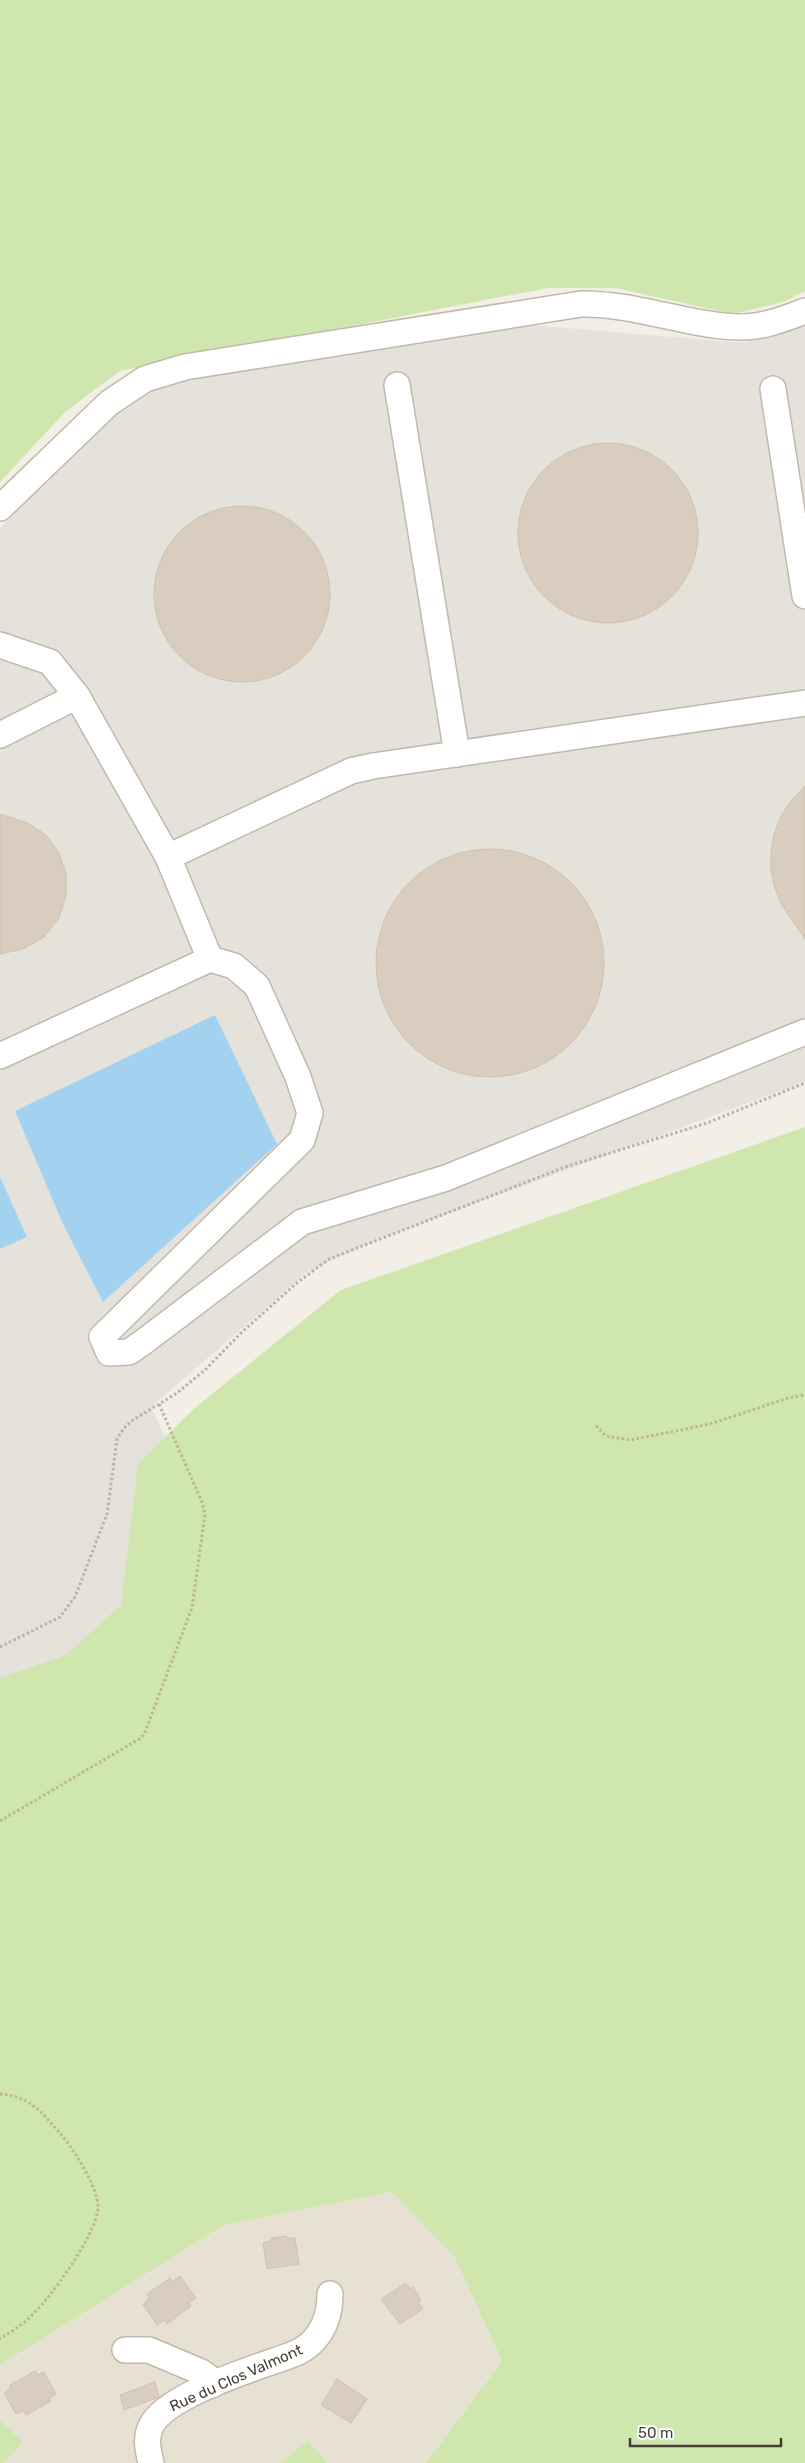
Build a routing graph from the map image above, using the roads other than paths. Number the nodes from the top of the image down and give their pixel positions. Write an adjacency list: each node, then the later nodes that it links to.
1 (805, 310): 4 (street)
2 (397, 385): 10 (street)
3 (773, 389): 5 (street)
4 (0, 508)
5 (805, 596)
6 (0, 645): 7 (street)
7 (77, 696): 9 (street); 11 (street)
8 (805, 703): 10 (street)
9 (0, 735)
10 (457, 754): 11 (street)
11 (168, 857): 12 (street)
12 (210, 959): 13 (street); 14 (street)
13 (805, 1032)
14 (0, 1056)
15 (330, 2294): 17 (street, Rue du Clos Valmont)
16 (125, 2350): 17 (street)
17 (212, 2385): 18 (street, Rue du Clos Valmont)
18 (152, 2463)

